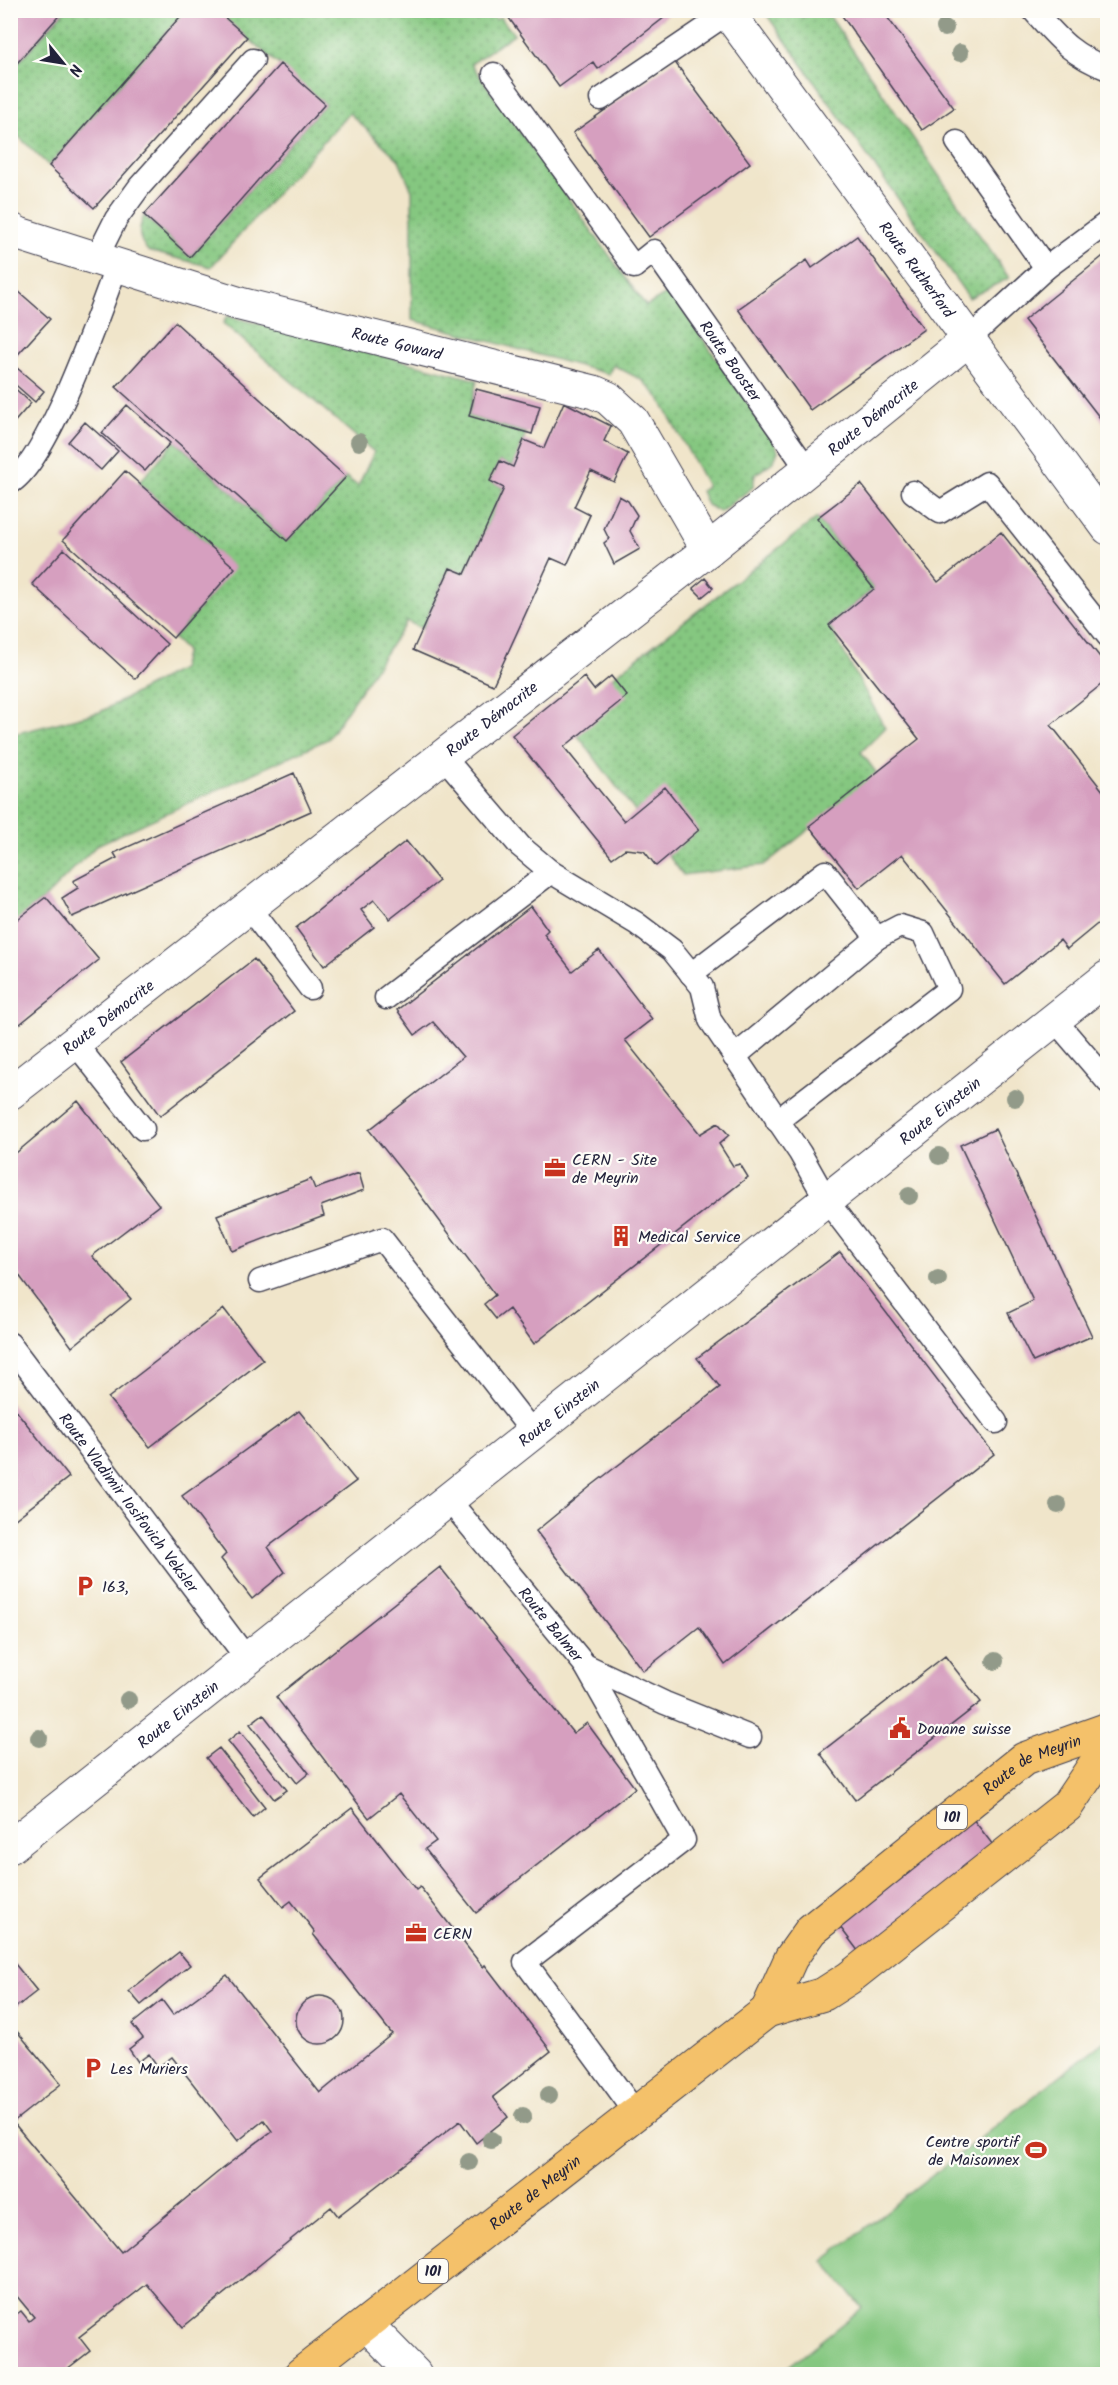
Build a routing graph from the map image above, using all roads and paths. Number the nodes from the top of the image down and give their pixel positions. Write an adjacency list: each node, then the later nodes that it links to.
1 (1033, 10): 4 (lane)
2 (727, 12): 6 (lane); 12 (street, Route Rutherford)
3 (253, 60): 10 (lane)
4 (1107, 69)
5 (494, 74): 13 (lane, Route Booster)
6 (601, 99)
7 (957, 142): 11 (lane)
8 (1107, 222): 11 (lane)
9 (10, 229): 10 (street, Route Goward)
10 (106, 262): 14 (lane); 17 (street, Route Goward)
11 (1046, 268): 12 (lane)
12 (969, 339): 13 (street, Route Démocrite); 16 (street, Route Rutherford)
13 (807, 469): 17 (street, Route Démocrite)
14 (10, 483)
15 (913, 492): 18 (lane)
16 (1107, 528)
17 (708, 550): 19 (street, Route Démocrite)
18 (1107, 636)
19 (443, 756): 20 (lane); 21 (street, Route Démocrite)
20 (551, 872): 23 (lane); 26 (lane)
21 (249, 908): 25 (lane); 28 (street, Route Démocrite)
22 (877, 938): 23 (lane); 29 (lane); 32 (lane)
23 (691, 974): 29 (lane)
24 (1107, 977): 27 (street, Route Einstein)
25 (310, 988)
26 (386, 998)
27 (1054, 1019): 30 (lane); 34 (street, Route Einstein)
28 (75, 1043): 31 (street, Route Démocrite); 33 (lane)
29 (734, 1057): 32 (lane)
30 (1107, 1082)
31 (10, 1093)
32 (777, 1121): 34 (lane)
33 (143, 1129)
34 (827, 1201): 37 (lane); 38 (street, Route Einstein)
35 (260, 1281): 38 (lane)
36 (10, 1344): 40 (lane, Route Vladimir Iosifovich Veksler)
37 (996, 1422)
38 (533, 1433): 39 (street, Route Einstein)
39 (448, 1499): 40 (street, Route Einstein); 41 (lane, Route Balmer)
40 (248, 1660): 45 (street, Route Einstein)
41 (585, 1665): 43 (lane, Route Balmer); 47 (lane)
42 (1107, 1729): 46 (main road, Route de Meyrin / 101)
43 (750, 1737)
44 (1107, 1745): 46 (main road, Route de Meyrin / 101)
45 (10, 1847)
46 (767, 2011): 47 (main road, Route de Meyrin / 101)
47 (636, 2113): 48 (main road, Route de Meyrin / 101)
48 (366, 2324): 49 (main road, Route de Meyrin / 101); 50 (street)
49 (301, 2374)
50 (415, 2374)

